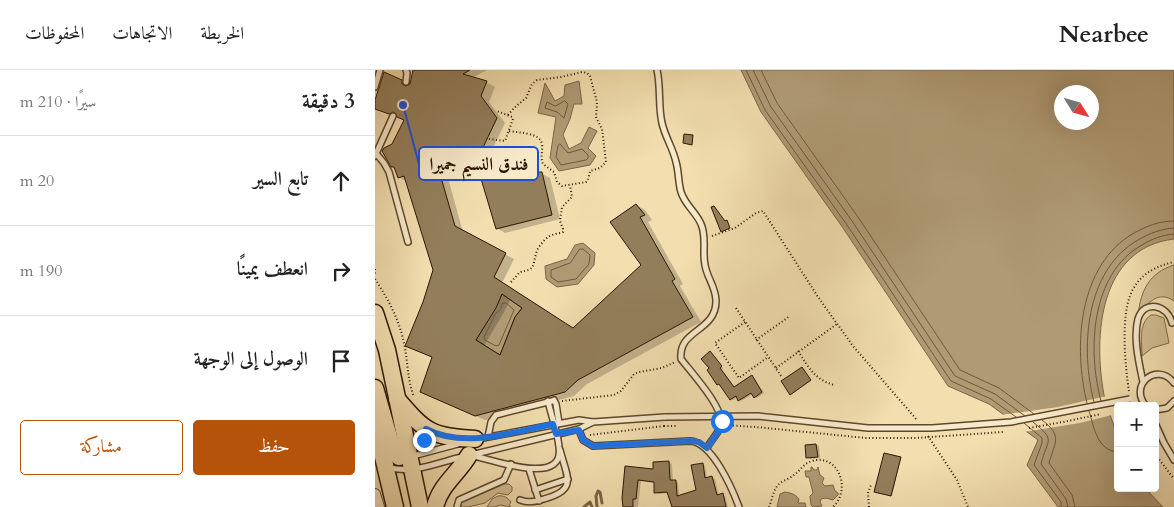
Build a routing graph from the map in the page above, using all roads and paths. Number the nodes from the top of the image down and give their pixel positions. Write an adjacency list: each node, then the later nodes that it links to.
1 (380, 70): 7 (lane)
2 (406, 70): 6 (lane)
3 (593, 70): 5 (path)
4 (657, 70): 15 (lane)
5 (588, 74): 9 (path); 14 (path)
6 (406, 82)
7 (375, 87)
8 (497, 111): 9 (path)
9 (508, 115): 11 (path)
10 (393, 116): 13 (lane)
11 (509, 131): 12 (path); 14 (path)
12 (489, 139)
13 (376, 154): 16 (lane)
14 (570, 185): 19 (path)
15 (705, 238): 25 (path); 29 (lane)
16 (408, 242)
17 (375, 269): 18 (path)
18 (375, 278): 40 (path)
19 (511, 282)
20 (736, 308): 23 (path)
21 (375, 313): 37 (main road)
22 (790, 316): 26 (path)
23 (745, 322): 26 (path); 28 (path)
24 (1171, 323): 32 (lane)
25 (837, 324): 27 (path); 45 (path)
26 (757, 340): 28 (path)
27 (798, 352): 30 (path); 34 (path)
28 (768, 357): 30 (path)
29 (681, 358): 41 (path); 56 (lane)
30 (775, 368): 31 (path)
31 (781, 376)
32 (1143, 382): 33 (lane); 36 (lane)
33 (1174, 383)
34 (834, 385)
35 (375, 388): 57 (main road)
36 (1141, 397): 42 (lane); 44 (lane, bridge)
37 (396, 398): 55 (main road); 57 (main road)
38 (548, 401): 41 (lane); 47 (lane); 55 (lane)
39 (1174, 401): 43 (lane)
40 (416, 402)
41 (555, 402): 47 (lane)
42 (1144, 402)
43 (1159, 409)
44 (593, 422): 47 (lane); 49 (lane)
45 (917, 422)
46 (375, 423): 62 (main road)
47 (556, 424): 51 (lane); 55 (lane)
48 (664, 426): 53 (path)
49 (579, 430): 51 (lane); 53 (lane)
50 (1159, 432): 59 (lane)
51 (556, 434): 54 (lane); 55 (lane)
52 (928, 435): 80 (path)
53 (581, 436): 56 (lane)
54 (559, 446): 61 (lane); 63 (lane)
55 (476, 447): 57 (lane); 57 (lane); 60 (lane); 74 (main road)
56 (707, 448): 76 (lane)
57 (409, 459): 62 (lane); 62 (lane); 73 (main road)
58 (1159, 459): 64 (path)
59 (1174, 460)
60 (511, 464): 61 (lane); 75 (lane)
61 (529, 469): 66 (lane)
62 (387, 471): 71 (main road); 72 (main road)
63 (568, 479): 66 (lane); 69 (lane)
64 (1174, 479)
65 (871, 485): 79 (path)
66 (535, 490): 69 (lane)
67 (375, 494): 70 (street)
68 (520, 500): 69 (lane)
69 (539, 501)
70 (379, 507)
71 (395, 507)
72 (415, 507)
73 (419, 507)
74 (435, 507)
75 (457, 507)
76 (739, 507)
77 (769, 507): 78 (path)
78 (833, 507)
79 (869, 507)
80 (968, 507)

